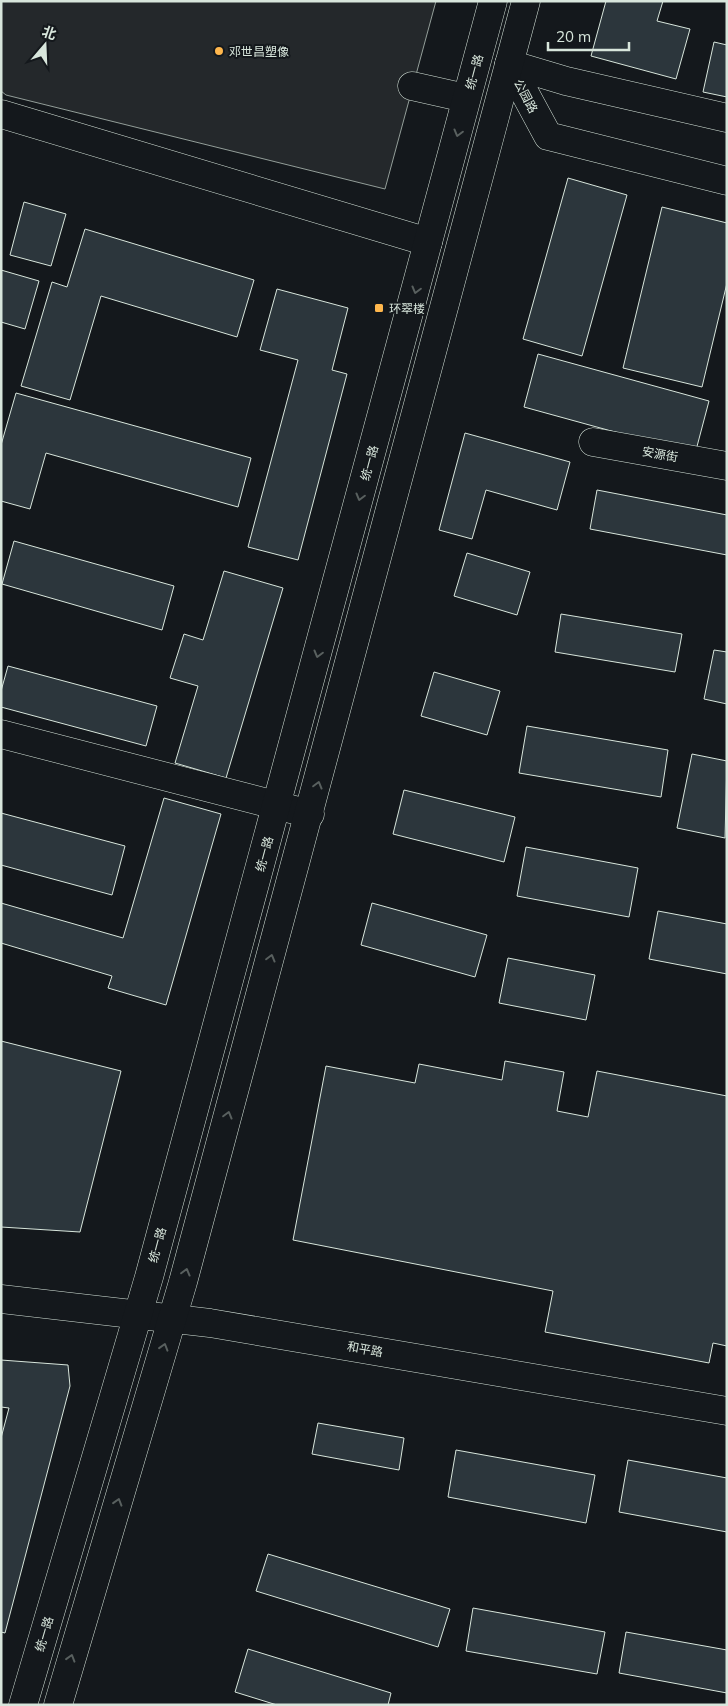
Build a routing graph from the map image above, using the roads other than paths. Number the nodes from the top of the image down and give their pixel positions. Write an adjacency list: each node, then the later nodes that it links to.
1 (526, 1): 3 (main road)
2 (491, 2): 9 (main road, 统一路, one-way to 9)
3 (509, 64): 7 (main road, 公园路); 8 (main road, 公园路); 14 (main road, one-way to 3)
4 (412, 86): 5 (main road)
5 (461, 97)
6 (1, 114): 9 (main road)
7 (727, 118)
8 (727, 181)
9 (428, 242): 13 (main road, 统一路, one-way to 13)
10 (593, 442): 11 (main road, 安源街)
11 (727, 466)
12 (1, 734): 13 (main road)
13 (277, 805): 14 (main road); 16 (main road, 统一路)
14 (310, 814): 17 (main road, one-way to 14)
15 (1, 1299): 16 (main road, 和平路)
16 (138, 1315): 17 (main road, 和平路); 19 (main road, 统一路)
17 (172, 1319): 18 (main road, 和平路); 20 (main road, one-way to 17)
18 (727, 1411)
19 (23, 1705)
20 (58, 1705)

